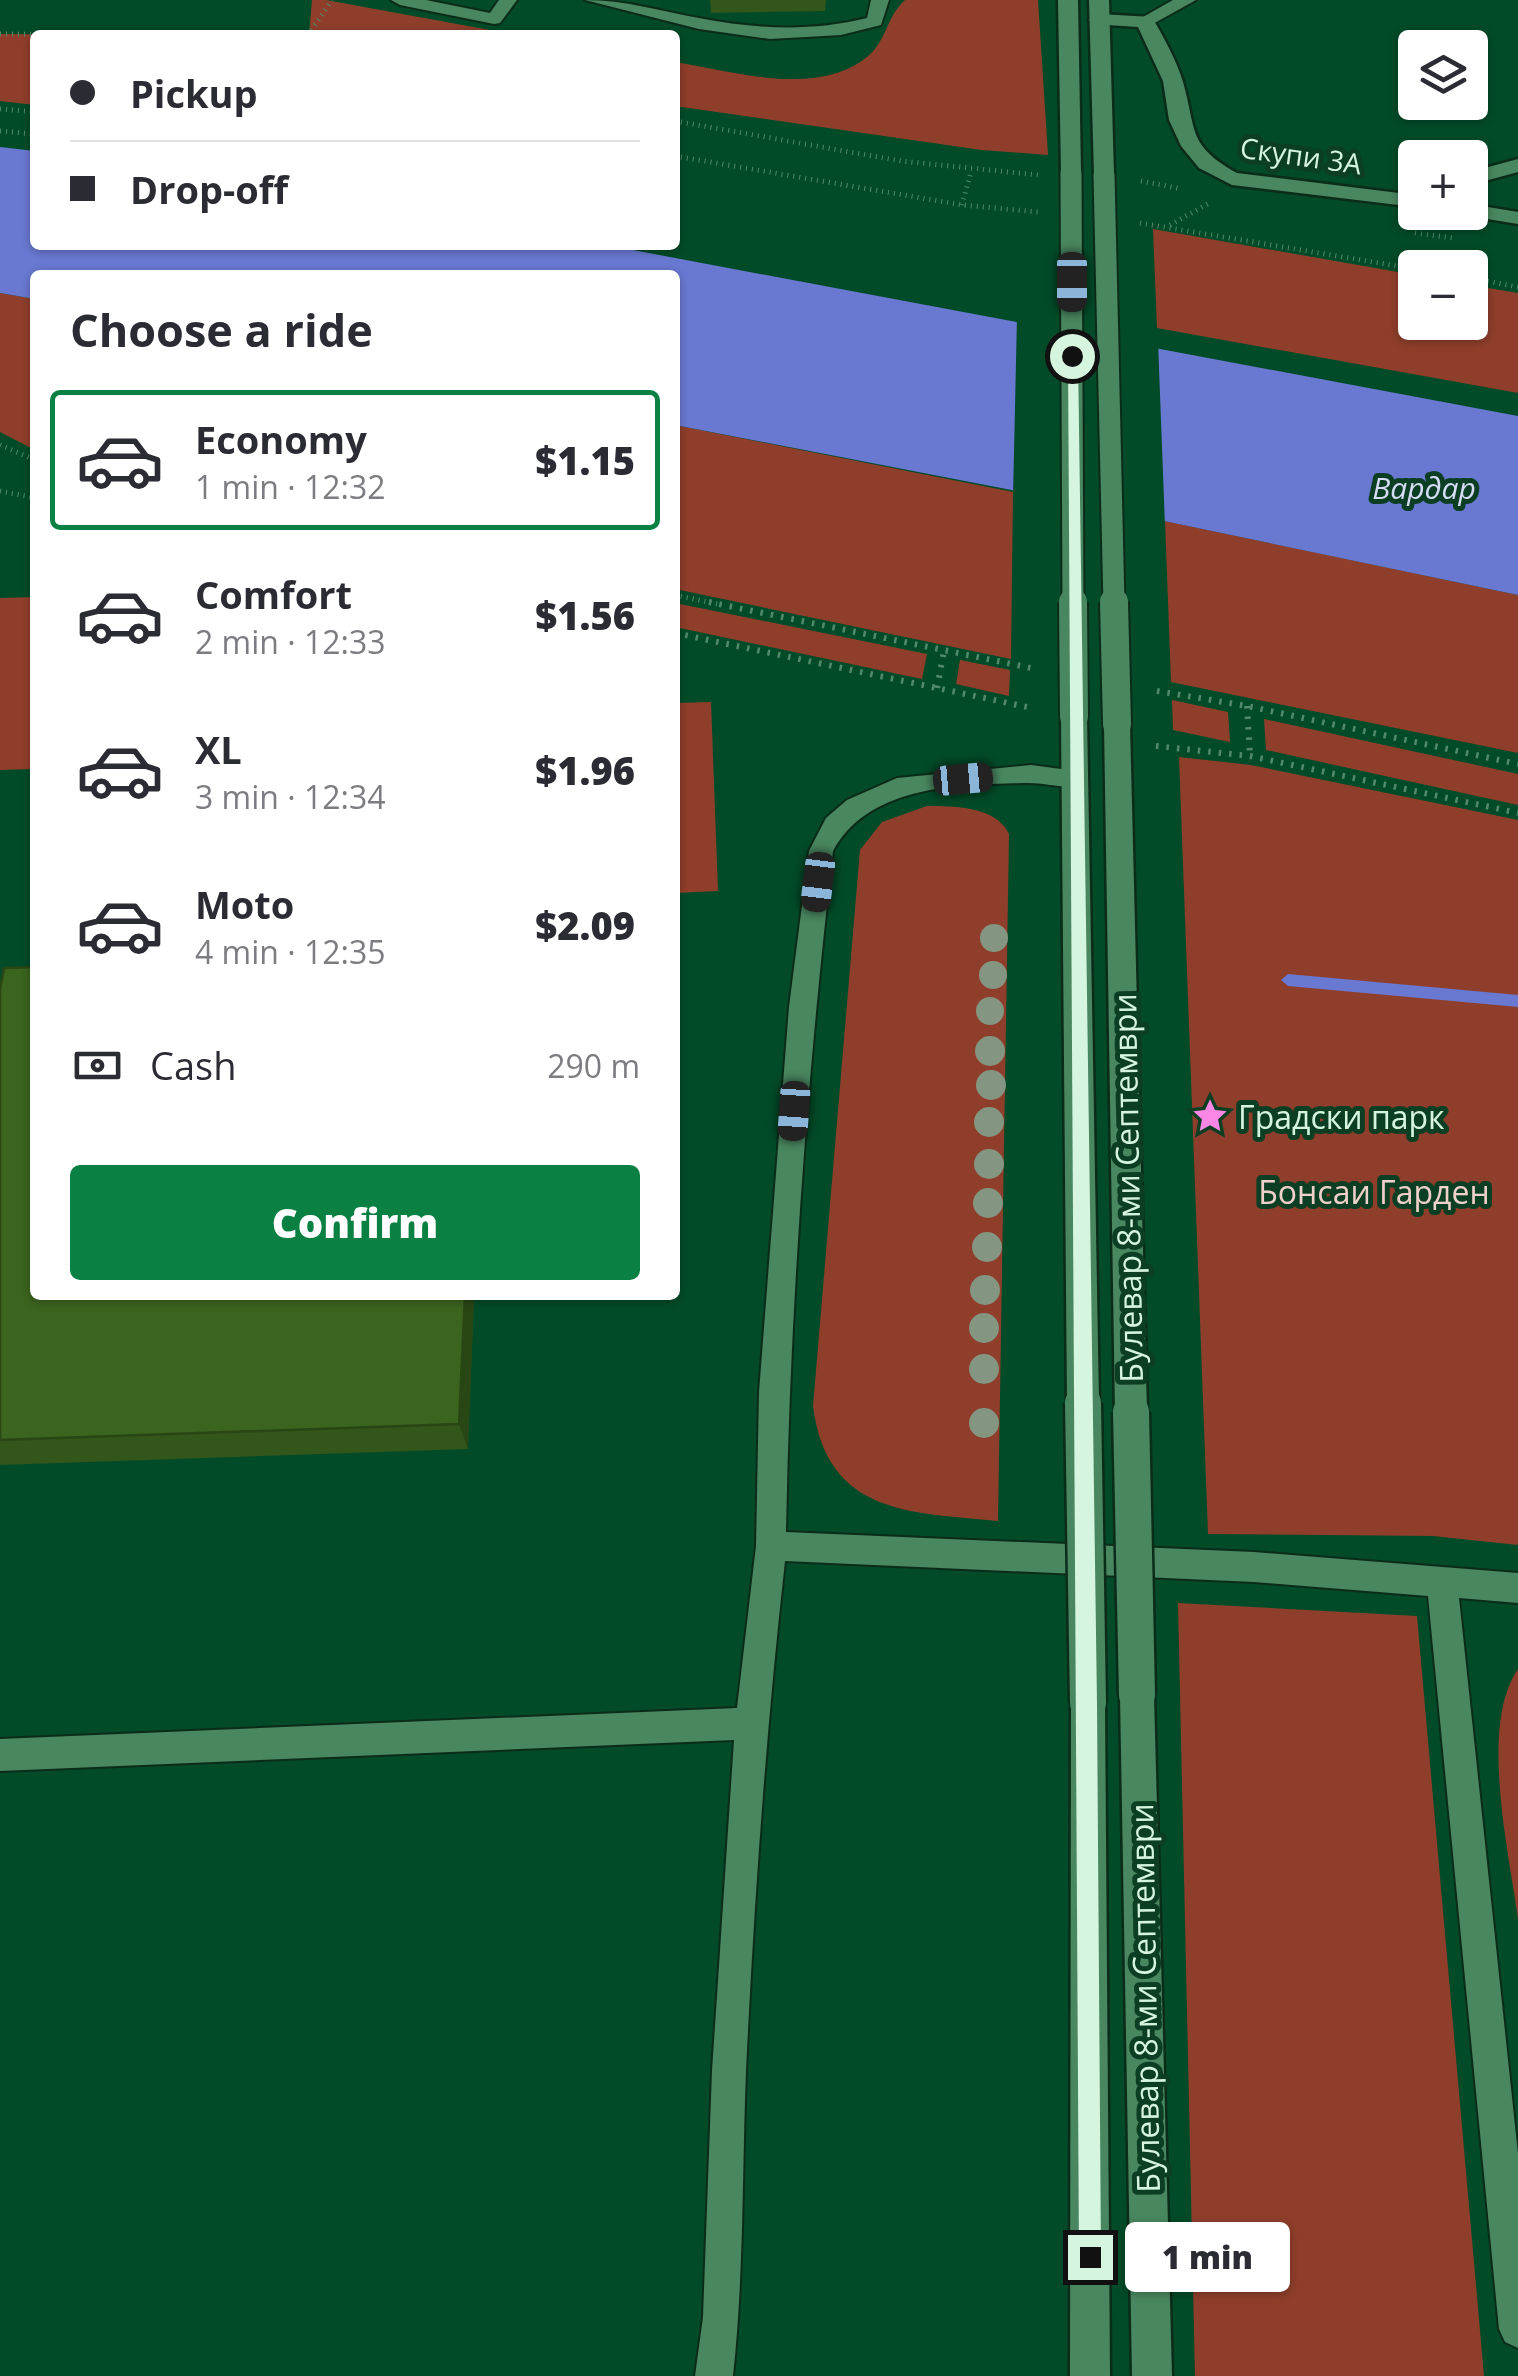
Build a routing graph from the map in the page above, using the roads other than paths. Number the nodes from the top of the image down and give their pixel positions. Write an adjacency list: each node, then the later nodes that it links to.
1 (400, 0): 2 (lane)
2 (508, 0)
3 (594, 0): 4 (lane)
4 (880, 0)
5 (1068, 0): 14 (street, Булевар 8-ми Септември, bridge)
6 (1188, 0): 8 (lane)
7 (1099, 10): 8 (street); 23 (street, Булевар 8-ми Септември, bridge)
8 (1156, 12): 11 (street, Скупи 3А)
9 (1518, 165): 10 (street)
10 (1488, 174)
11 (1398, 197)
12 (1488, 213): 13 (street)
13 (1518, 218)
14 (1075, 778): 15 (lane); 22 (street, Булевар 8-ми Септември, bridge)
15 (771, 1546): 16 (lane); 18 (lane)
16 (1442, 1582): 17 (lane); 20 (lane)
17 (1518, 1588)
18 (751, 1723): 19 (lane); 21 (lane)
19 (0, 1755)
20 (1518, 2329)
21 (714, 2376)
22 (1090, 2376)
23 (1152, 2376)

